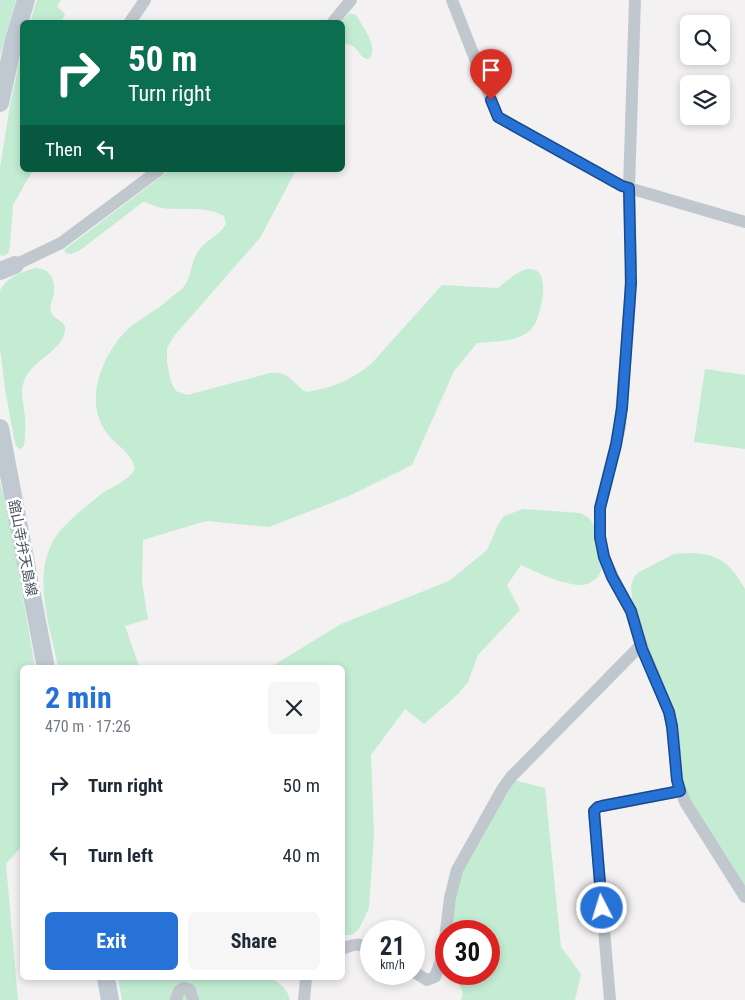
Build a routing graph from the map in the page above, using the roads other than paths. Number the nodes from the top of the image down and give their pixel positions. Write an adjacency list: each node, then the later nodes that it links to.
1 (26, 0): 8 (main road)
2 (145, 0): 6 (street)
3 (351, 0): 7 (street)
4 (452, 0): 10 (street)
5 (635, 0): 10 (street)
6 (131, 20)
7 (335, 20)
8 (0, 102)
9 (157, 172): 12 (street)
10 (629, 188): 11 (street); 14 (street)
11 (745, 222)
12 (8, 268)
13 (0, 428): 15 (main road, 舘山寺弁天島線)
14 (641, 645): 16 (street); 20 (street)
15 (45, 665)
16 (680, 791): 17 (street); 27 (street)
17 (745, 897)
18 (360, 944): 19 (street)
19 (345, 947)
20 (425, 979)
21 (106, 980): 23 (main road)
22 (306, 980): 26 (street)
23 (110, 1000)
24 (176, 1000): 25 (street)
25 (193, 1000)
26 (304, 1000)
27 (610, 1000)

